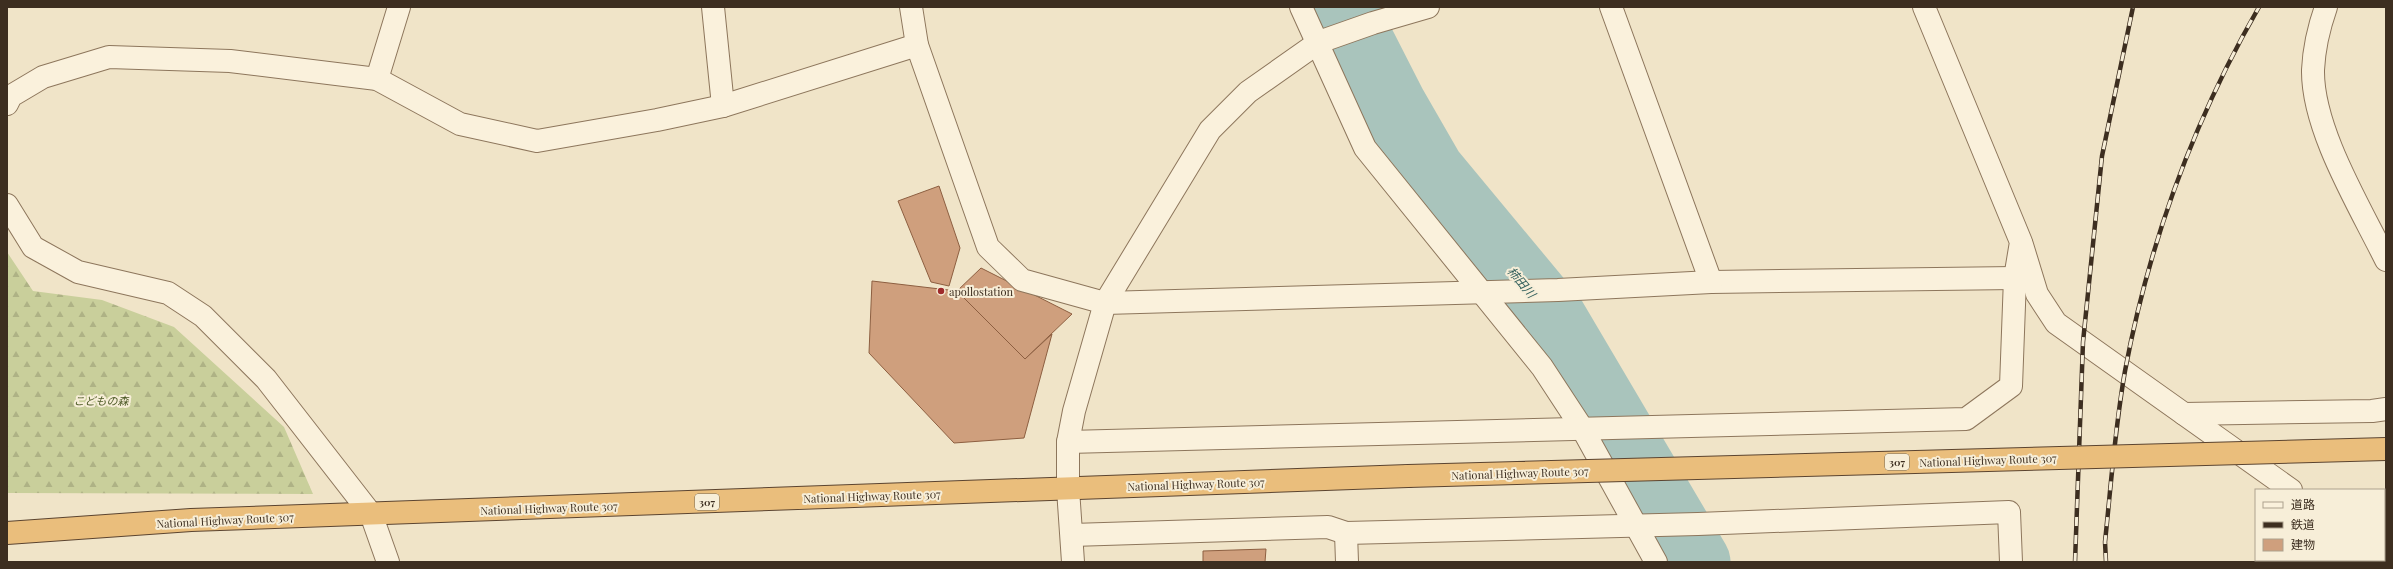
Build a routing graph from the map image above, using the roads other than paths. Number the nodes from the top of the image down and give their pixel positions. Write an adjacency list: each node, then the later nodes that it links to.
1 (399, 7): 11 (street)
2 (713, 7): 13 (street)
3 (911, 7): 10 (street)
4 (1301, 7): 9 (street)
5 (1428, 7): 9 (street)
6 (1611, 7): 18 (street)
7 (1924, 7): 15 (street)
8 (2326, 7): 16 (street)
9 (1323, 41): 19 (street); 20 (street)
10 (917, 45): 13 (street); 20 (street)
11 (377, 79): 12 (street); 13 (street)
12 (7, 104)
13 (723, 106)
14 (7, 205): 29 (street)
15 (2021, 242): 17 (street); 22 (street)
16 (2386, 260)
17 (2015, 278): 18 (street); 23 (street)
18 (1711, 282): 19 (street)
19 (1489, 291): 20 (street); 23 (street)
20 (1105, 303): 24 (street)
21 (2386, 409): 22 (street)
22 (2184, 414): 26 (street)
23 (1588, 428): 24 (street); 30 (street)
24 (1068, 442): 27 (street)
25 (2386, 449): 27 (highway, National Highway Route 307 / 307, bridge)
26 (2267, 481): 28 (street)
27 (1068, 489): 29 (highway, National Highway Route 307 / 307); 33 (street)
28 (2288, 489)
29 (370, 514): 31 (highway, National Highway Route 307 / 307); 34 (street)
30 (1637, 526): 32 (street); 37 (street); 38 (street)
31 (7, 533)
32 (1346, 533): 33 (street); 36 (street)
33 (1072, 535): 35 (street)
34 (388, 562)
35 (1072, 562)
36 (1347, 562)
37 (1656, 562)
38 (2011, 562)

